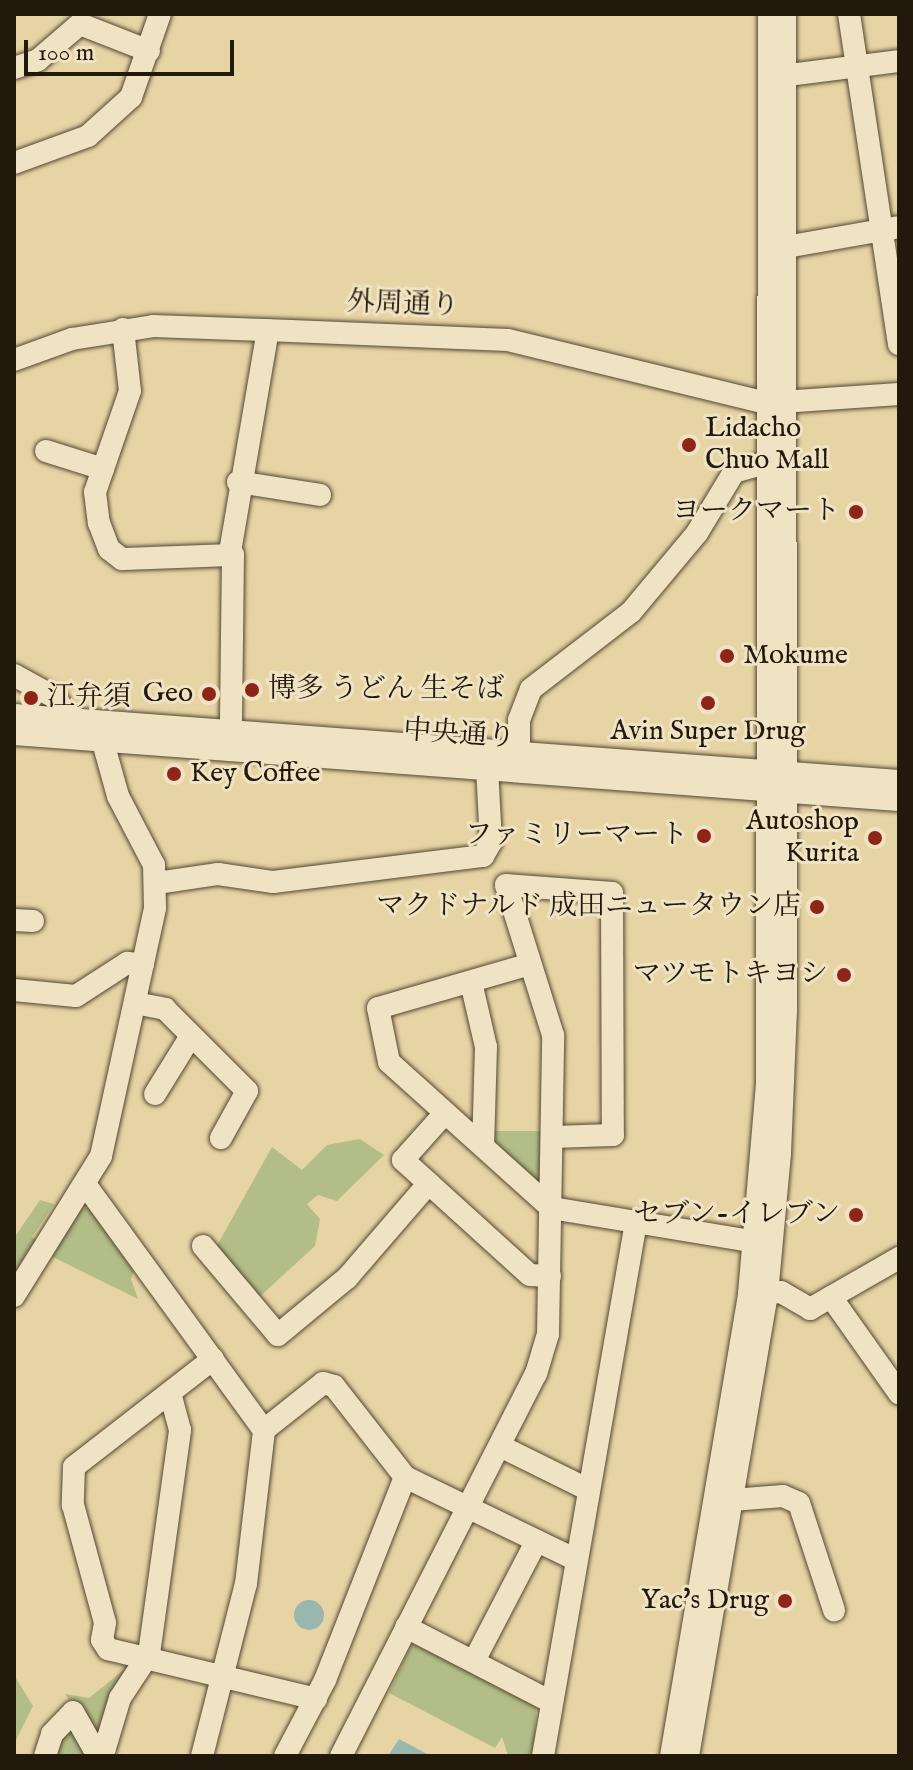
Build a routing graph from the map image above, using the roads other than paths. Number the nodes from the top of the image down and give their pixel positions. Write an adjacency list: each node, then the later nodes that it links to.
1 (160, 14): 5 (street)
2 (769, 14): 9 (street)
3 (785, 14): 9 (street)
4 (849, 14): 7 (street)
5 (149, 51): 8 (street); 10 (street)
6 (899, 61): 7 (street)
7 (857, 67): 9 (street); 11 (street)
8 (14, 68)
9 (777, 77): 12 (street); 18 (street)
10 (14, 163)
11 (891, 228): 12 (street); 15 (street)
12 (786, 247): 18 (street)
13 (123, 329): 14 (street, 外周通り); 16 (street, 外周通り); 21 (street)
14 (268, 330): 18 (street, 外周通り); 22 (street)
15 (899, 344)
16 (14, 360)
17 (899, 394): 18 (street, 外周通り)
18 (777, 404): 20 (street); 33 (street)
19 (46, 451): 21 (street)
20 (769, 462): 31 (street); 33 (street)
21 (103, 469): 24 (street)
22 (238, 482): 23 (street); 24 (street)
23 (320, 495)
24 (230, 552): 28 (street)
25 (14, 675): 27 (street)
26 (14, 715): 27 (street, 中央通り)
27 (68, 718): 29 (street, 中央通り)
28 (231, 729): 29 (street, 中央通り); 31 (street, 中央通り)
29 (99, 730): 30 (street, 中央通り); 32 (street, 中央通り); 36 (street)
30 (14, 734)
31 (519, 750): 33 (street, 中央通り)
32 (487, 767): 33 (street, 中央通り); 36 (street)
33 (777, 779): 34 (street, 中央通り); 35 (street, 中央通り); 52 (street)
34 (899, 781)
35 (899, 800)
36 (157, 883): 37 (street)
37 (143, 964): 40 (street); 41 (street)
38 (527, 965): 39 (street); 45 (street); 45 (street)
39 (471, 982): 44 (street); 47 (street)
40 (14, 990)
41 (135, 1003): 42 (street); 49 (street)
42 (189, 1039): 43 (street); 46 (street)
43 (155, 1094)
44 (445, 1113): 47 (street); 48 (street)
45 (553, 1137): 50 (street)
46 (221, 1138)
47 (483, 1146): 50 (street)
48 (429, 1183): 53 (street); 55 (street)
49 (85, 1184): 57 (street); 59 (street)
50 (551, 1208): 51 (street); 55 (street)
51 (636, 1222): 52 (street); 65 (street)
52 (764, 1244): 56 (street)
53 (203, 1246)
54 (899, 1258): 58 (street)
55 (550, 1276): 63 (street)
56 (758, 1294): 58 (street); 66 (street); 82 (street)
57 (14, 1296)
58 (831, 1297): 61 (street)
59 (213, 1359): 60 (street); 62 (street)
60 (170, 1393): 72 (street); 72 (street)
61 (899, 1393)
62 (264, 1430): 64 (street); 74 (street)
63 (500, 1446): 65 (street); 67 (street)
64 (405, 1477): 67 (street); 75 (street)
65 (587, 1489): 69 (street)
66 (732, 1500): 70 (street); 83 (street)
67 (468, 1507): 68 (street); 71 (street)
68 (536, 1542): 69 (street); 73 (street)
69 (575, 1559): 76 (street)
70 (834, 1610)
71 (406, 1627): 73 (street); 80 (street)
72 (149, 1654): 74 (street); 77 (street)
73 (474, 1661): 76 (street)
74 (225, 1673): 75 (street); 78 (street)
75 (316, 1699): 79 (street)
76 (551, 1702): 81 (street)
77 (45, 1756)
78 (202, 1756)
79 (285, 1756)
80 (341, 1756)
81 (543, 1756)
82 (671, 1756)
83 (688, 1756)

